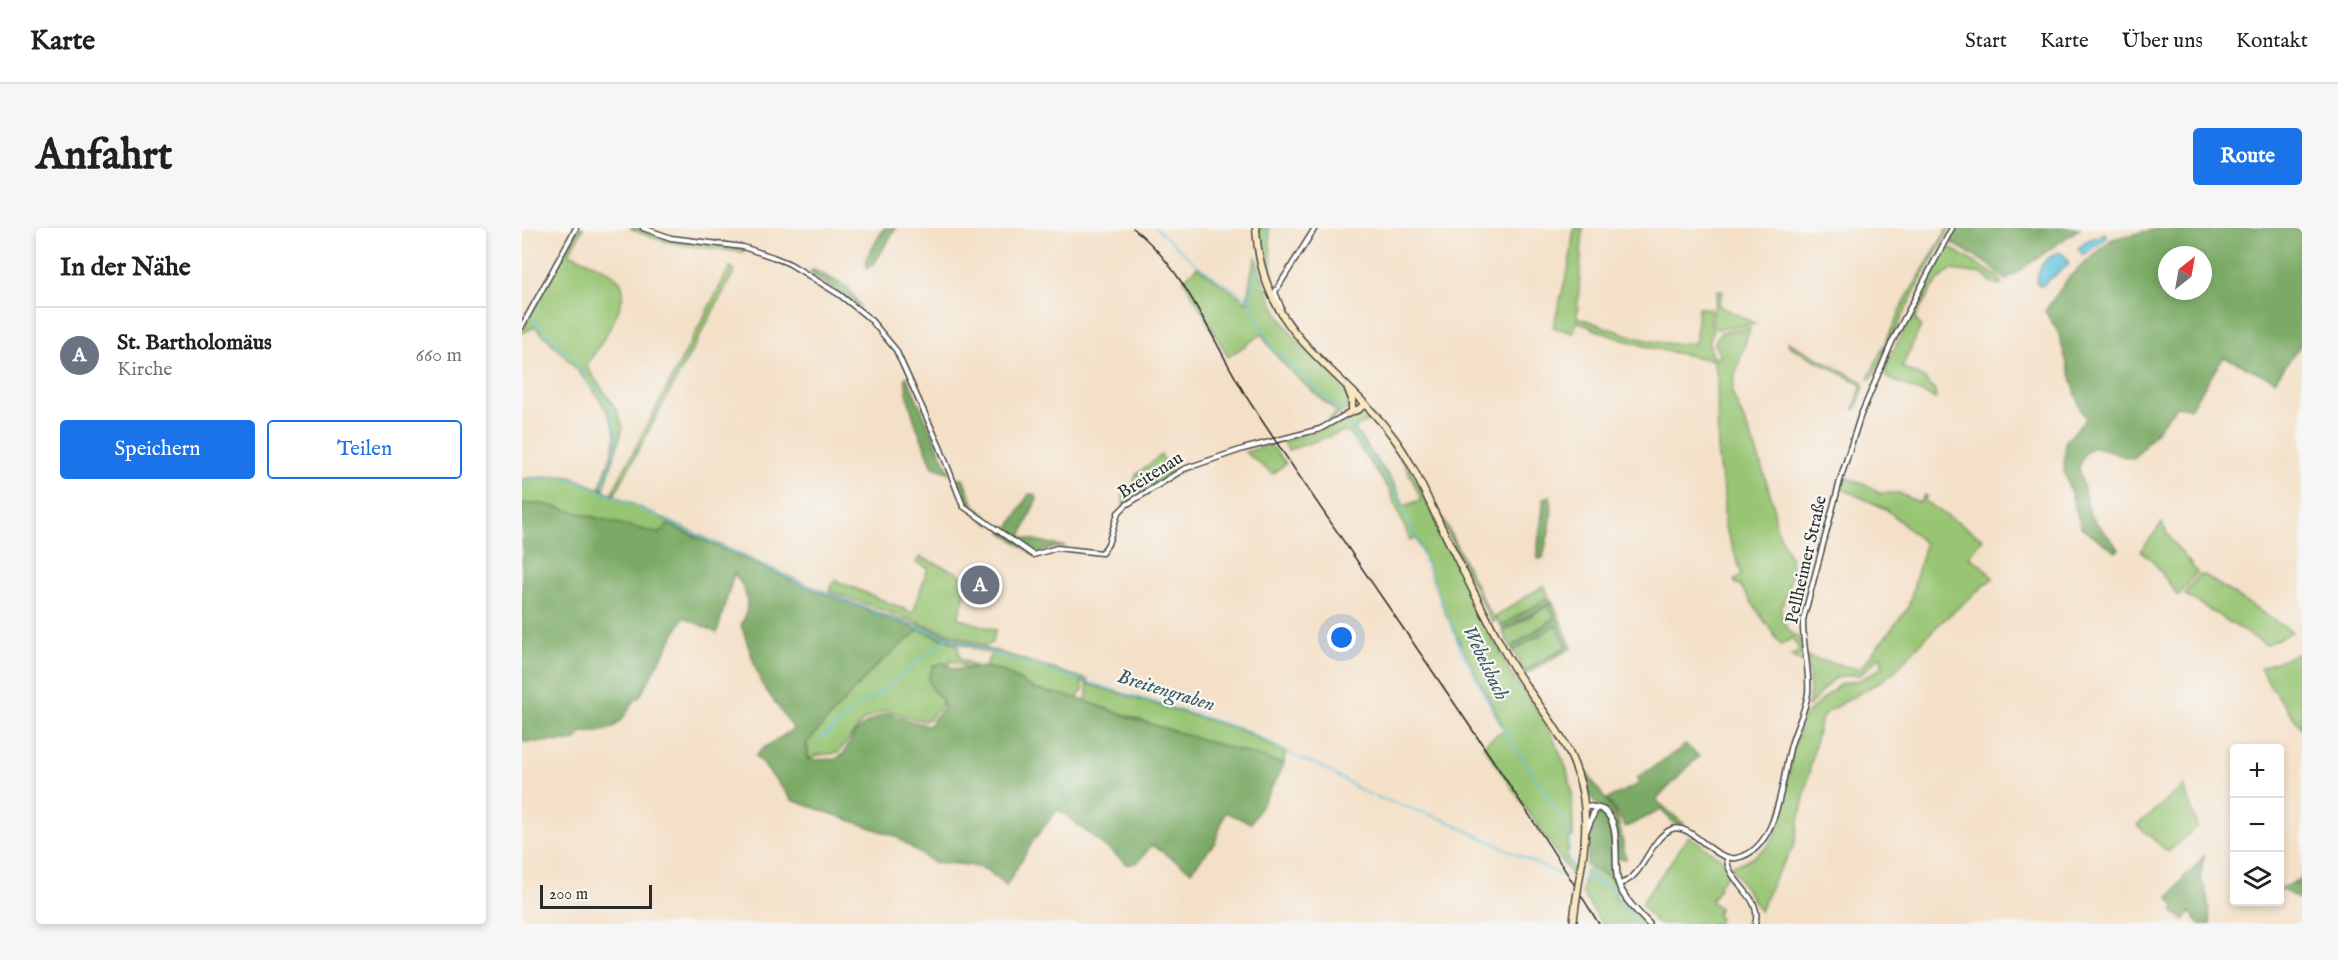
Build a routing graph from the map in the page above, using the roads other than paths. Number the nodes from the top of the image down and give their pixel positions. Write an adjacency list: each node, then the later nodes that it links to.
1 (576, 228): 6 (street)
2 (643, 228): 10 (street, Breitenau)
3 (1256, 228): 7 (main road)
4 (1314, 228): 7 (street)
5 (1952, 228): 14 (street, Pellheimer Straße)
6 (522, 326)
7 (1293, 332): 8 (main road)
8 (1345, 384): 9 (main road); 10 (main road)
9 (1363, 402): 10 (main road); 11 (main road)
10 (1349, 411)
11 (1585, 806): 12 (street); 13 (main road)
12 (1596, 808): 13 (street); 15 (street)
13 (1586, 832): 16 (main road, bridge)
14 (1727, 857): 15 (street); 18 (street)
15 (1619, 884): 17 (street)
16 (1573, 924)
17 (1649, 924)
18 (1755, 924)

